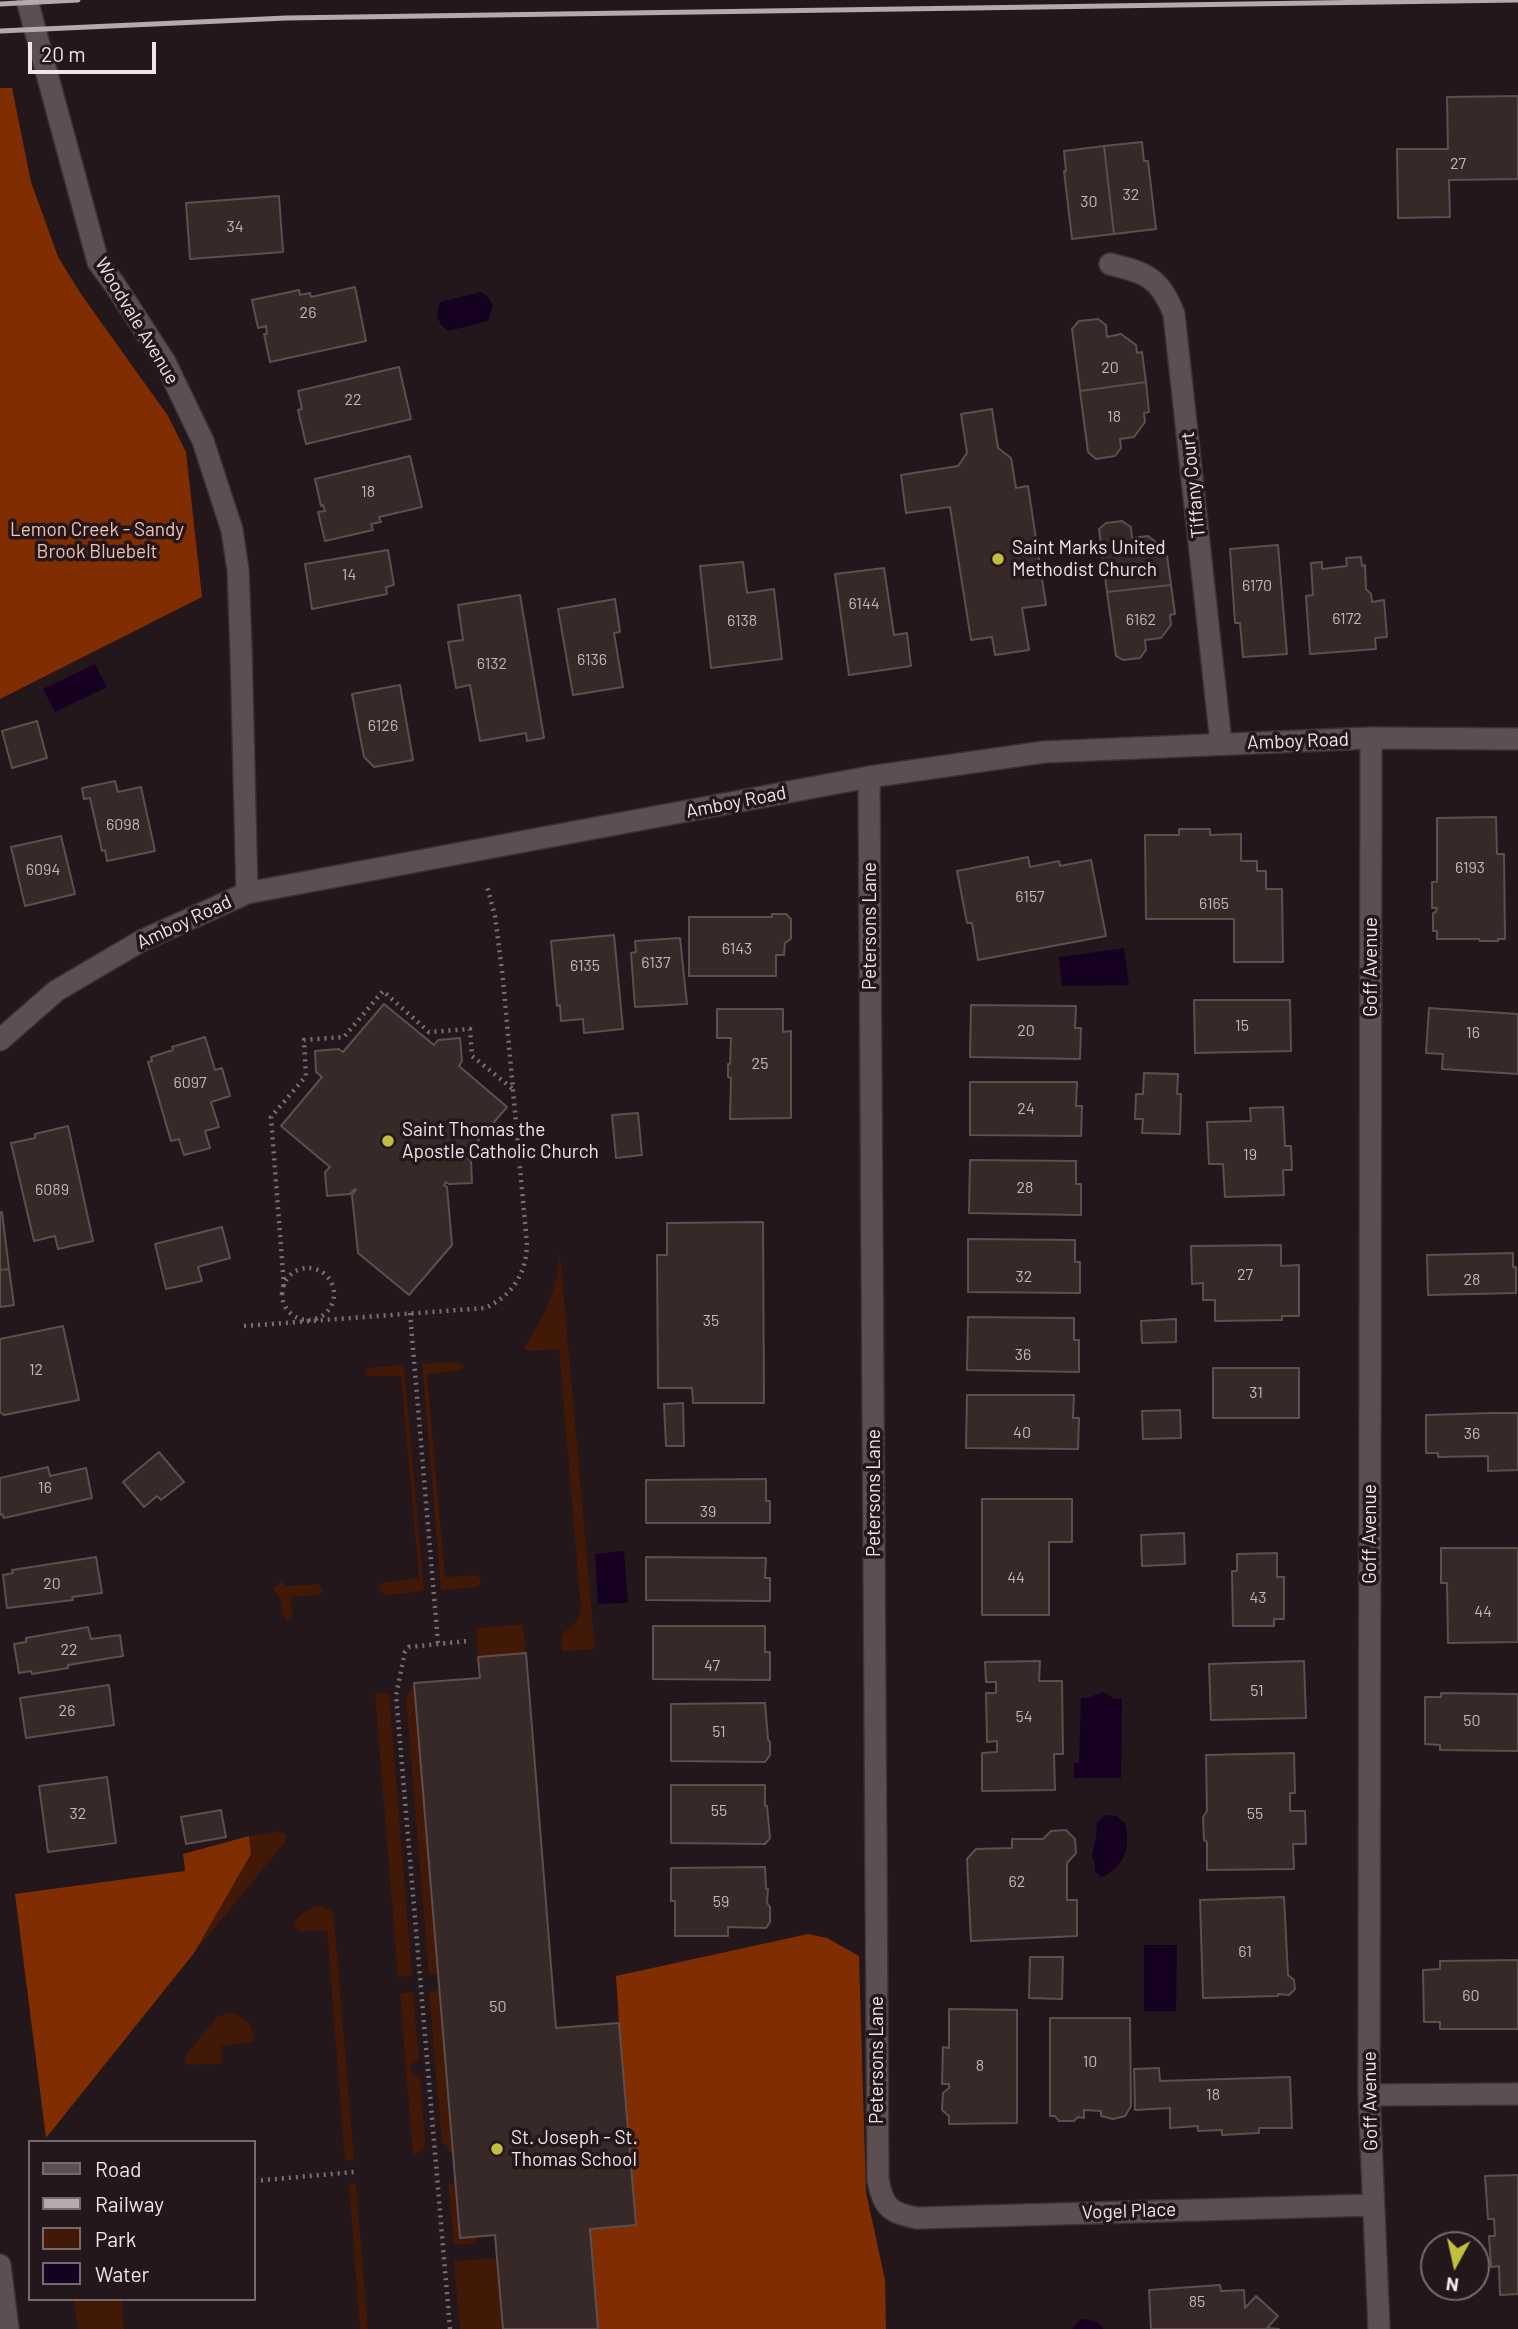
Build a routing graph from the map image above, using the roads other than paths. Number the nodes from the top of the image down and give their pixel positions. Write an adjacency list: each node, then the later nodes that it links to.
1 (27, 0): 7 (street, Woodvale Avenue)
2 (1110, 264): 5 (street, Tiffany Court)
3 (1371, 738): 4 (street, Amboy Road); 5 (street, Amboy Road); 10 (street, Goff Avenue)
4 (1518, 739)
5 (1221, 743): 6 (street, Amboy Road)
6 (869, 777): 7 (street, Amboy Road); 12 (street, Petersons Lane)
7 (247, 893): 8 (street, Amboy Road)
8 (0, 1040)
9 (1518, 2094): 10 (street)
10 (1370, 2095): 11 (street, Goff Avenue)
11 (1372, 2205): 12 (street, Vogel Place); 15 (street, Goff Avenue)
12 (888, 2208)
13 (0, 2265): 14 (street)
14 (8, 2329)
15 (1378, 2329)

